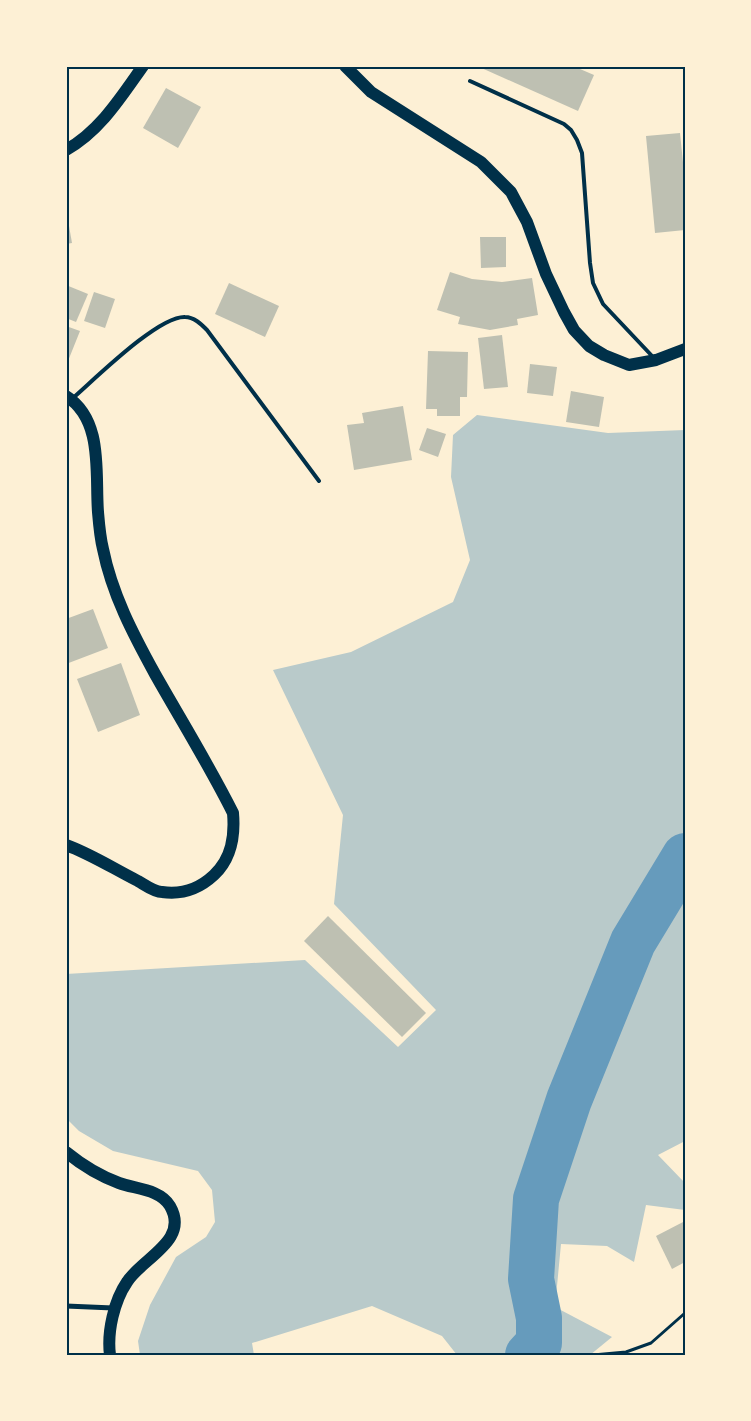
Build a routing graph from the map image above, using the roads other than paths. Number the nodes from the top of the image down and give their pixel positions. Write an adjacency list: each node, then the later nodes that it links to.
1 (143, 66): 4 (main road)
2 (345, 66): 6 (main road)
3 (470, 81): 6 (lane)
4 (66, 150)
5 (685, 349): 6 (main road)
6 (656, 360)
7 (69, 398): 8 (lane); 9 (main road)
8 (319, 480)
9 (66, 845)
10 (66, 1152): 12 (main road)
11 (66, 1306): 12 (street)
12 (116, 1308): 13 (main road)
13 (110, 1355)

